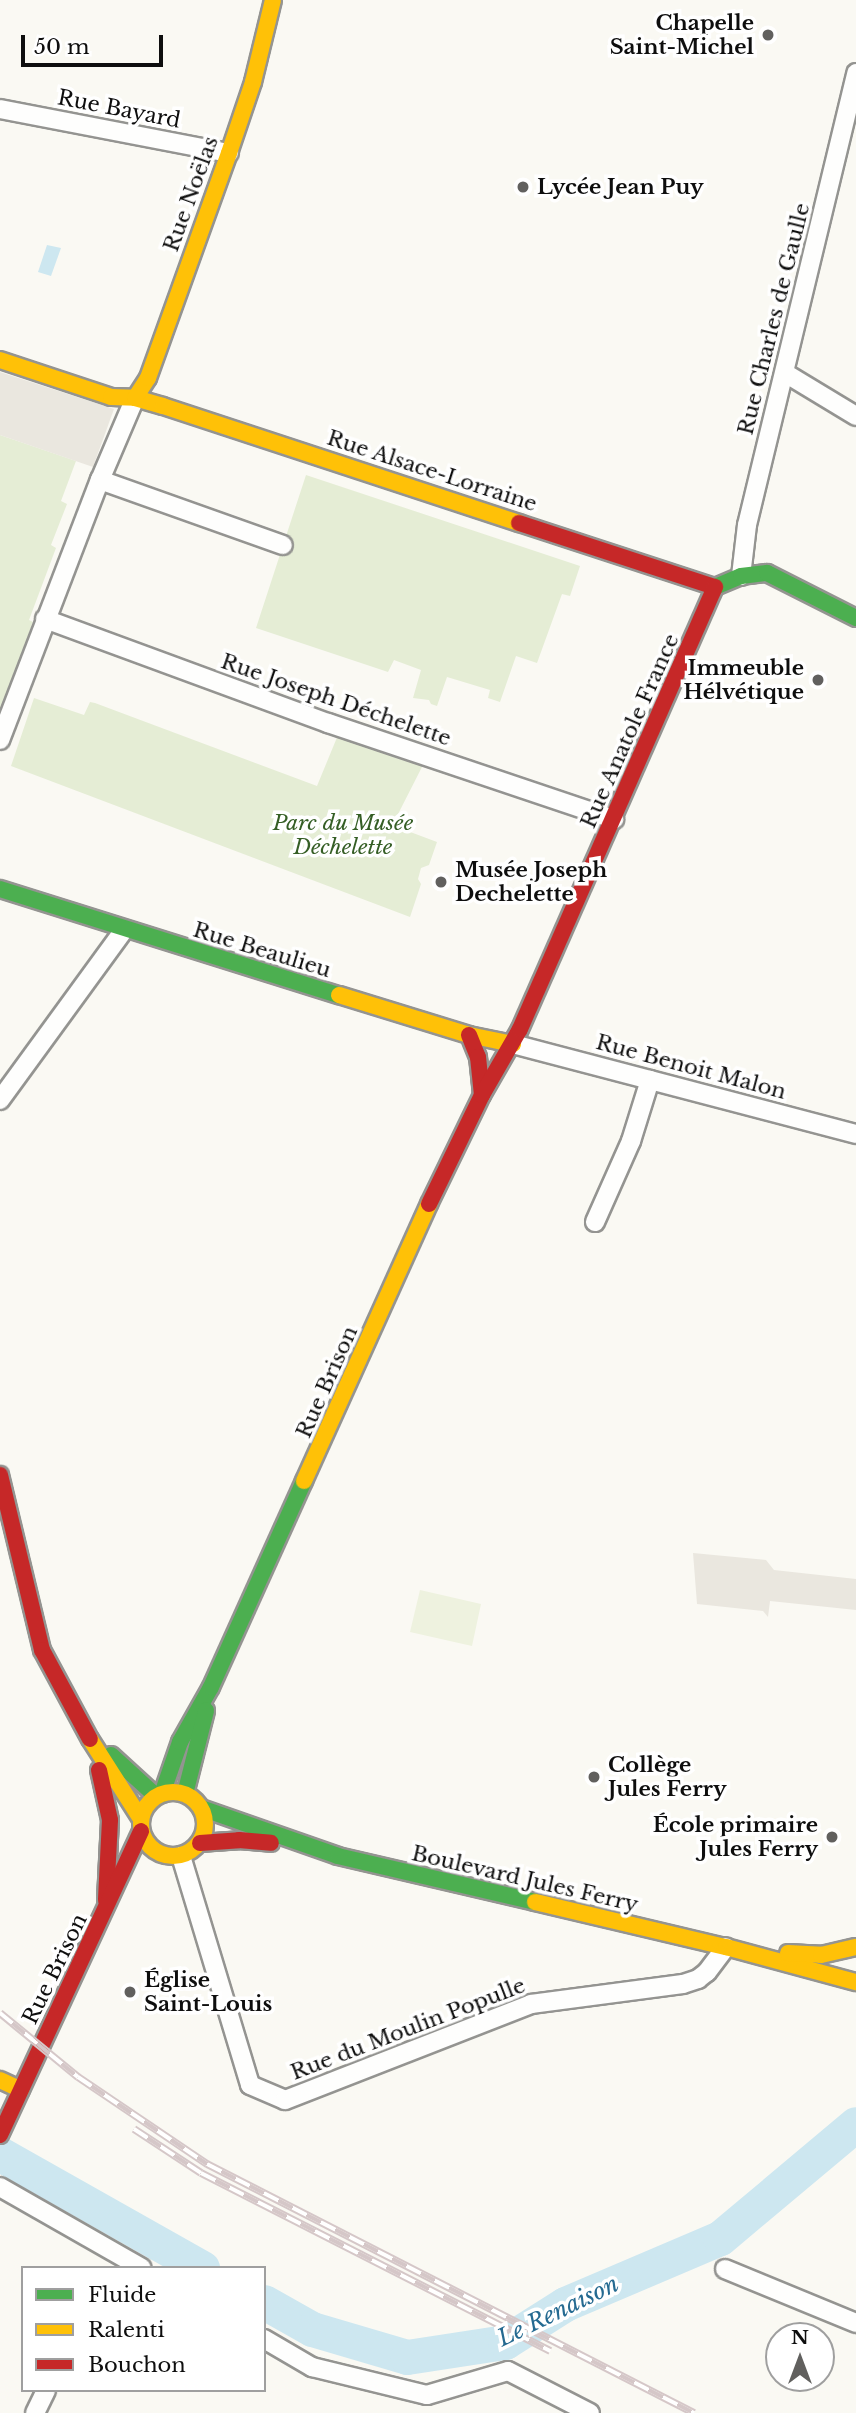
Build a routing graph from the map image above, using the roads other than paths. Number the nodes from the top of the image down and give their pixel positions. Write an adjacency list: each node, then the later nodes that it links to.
1 (273, 0): 4 (street, Rue Noëlas)
2 (856, 74): 6 (street, Rue Charles de Gaulle)
3 (0, 109): 4 (street, Rue Bayard)
4 (229, 153): 7 (street, Rue Noëlas)
5 (0, 360): 7 (street, Rue Alsace-Lorraine)
6 (785, 373): 8 (street); 11 (street, Rue Charles de Gaulle)
7 (135, 398): 9 (street); 12 (street, Rue Alsace-Lorraine)
8 (856, 416)
9 (100, 480): 10 (street); 14 (street)
10 (283, 545)
11 (741, 576): 12 (street); 13 (street)
12 (715, 587): 16 (street, Rue Anatole France)
13 (856, 618)
14 (45, 619): 15 (street); 16 (street, Rue Joseph Déchelette)
15 (0, 740)
16 (614, 819): 20 (street, Rue Anatole France)
17 (0, 889): 18 (street, Rue Beaulieu)
18 (124, 930): 19 (street, Rue Beaulieu); 23 (street)
19 (469, 1035): 20 (street, Rue Beaulieu); 22 (street)
20 (513, 1044): 21 (street, Rue Benoit Malon); 22 (street, Rue Brison)
21 (650, 1080): 24 (street, Rue Benoit Malon); 25 (street)
22 (482, 1095): 27 (street, Rue Brison)
23 (0, 1100)
24 (856, 1134)
25 (595, 1222)
26 (0, 1475): 28 (street)
27 (211, 1687): 29 (street, Rue Brison); 30 (street, Rue Brison)
28 (86, 1725): 30 (street); 32 (street); 37 (street)
29 (185, 1794): 30 (street); 31 (street)
30 (159, 1795): 32 (street)
31 (201, 1808): 33 (street); 34 (street, Boulevard Jules Ferry)
32 (141, 1825): 35 (street); 37 (street, Rue Brison)
33 (200, 1843): 34 (street, Boulevard Jules Ferry); 36 (street)
34 (315, 1849): 38 (street, Boulevard Jules Ferry)
35 (163, 1855): 36 (street); 37 (street, Rue Brison)
36 (181, 1856): 38 (street, Rue du Moulin Populle)
37 (107, 1909): 42 (street, Rue Brison)
38 (726, 1947): 39 (street, Boulevard Jules Ferry); 40 (street, Boulevard Jules Ferry)
39 (856, 1947)
40 (856, 1982)
41 (0, 2080): 42 (street)
42 (21, 2090): 43 (street, Rue Brison)
43 (0, 2135)
44 (0, 2187): 45 (street)
45 (110, 2260): 46 (street)
46 (134, 2266)
47 (725, 2269): 48 (street)
48 (856, 2323)
49 (266, 2340): 52 (street)
50 (45, 2392): 51 (street)
51 (35, 2413)
52 (590, 2413)

